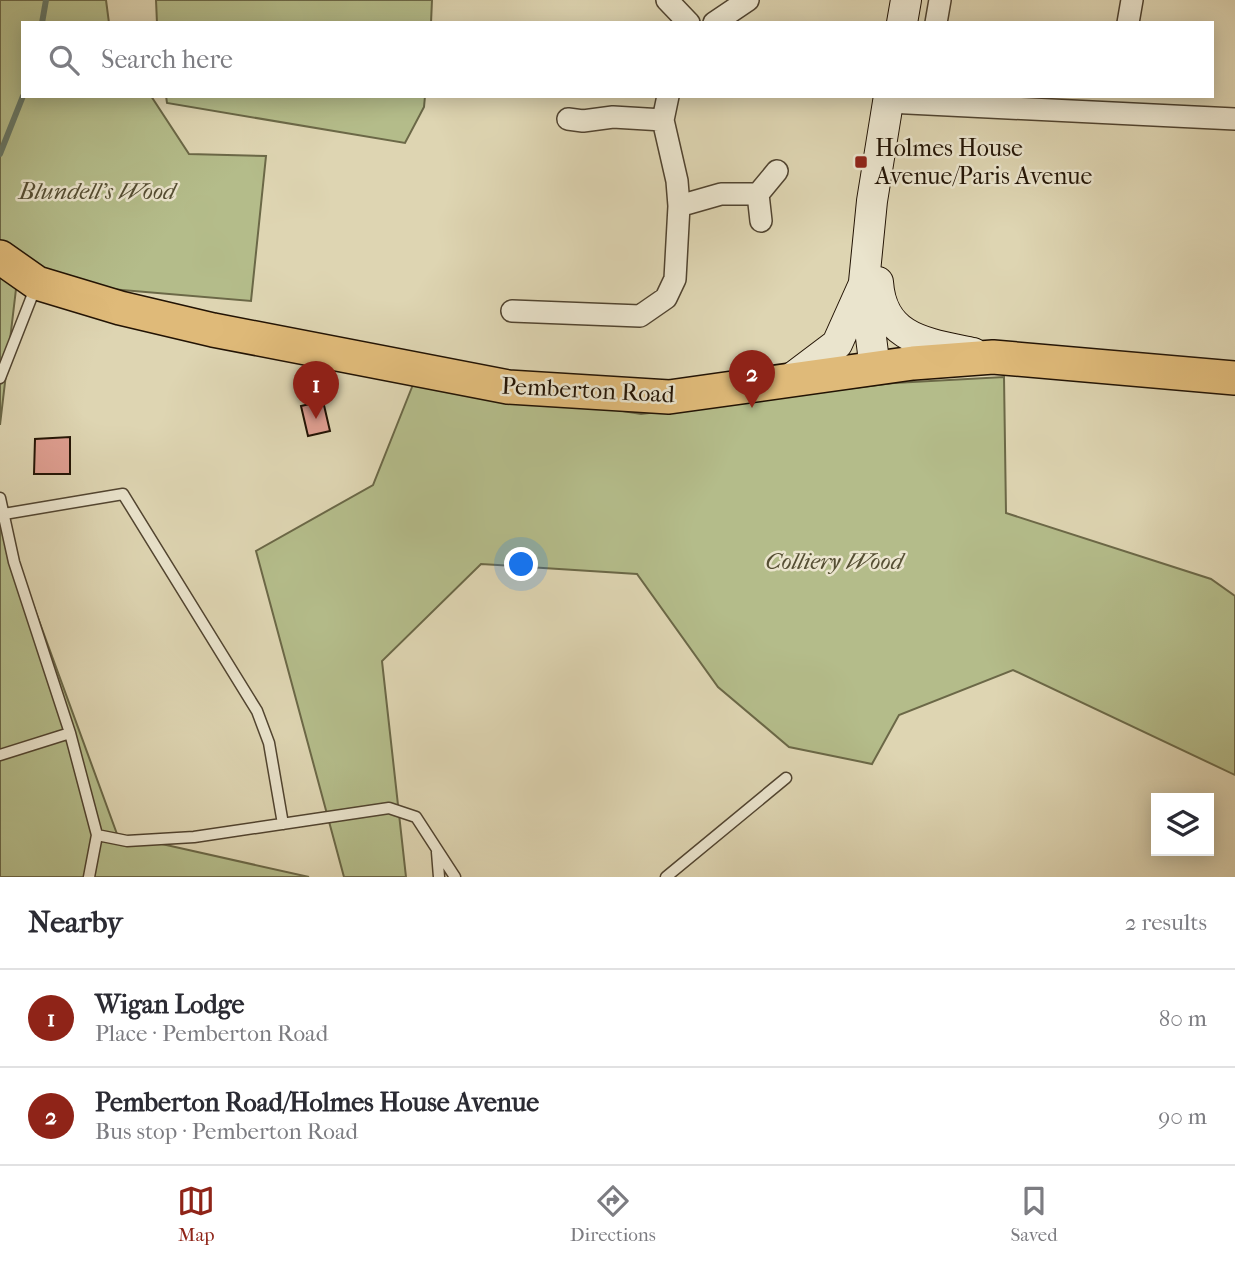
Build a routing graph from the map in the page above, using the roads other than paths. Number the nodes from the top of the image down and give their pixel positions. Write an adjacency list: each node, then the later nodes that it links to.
1 (667, 0): 6 (street)
2 (748, 0): 7 (street)
3 (906, 0): 8 (main road)
4 (940, 0): 9 (street)
5 (1132, 0): 10 (street)
6 (687, 21)
7 (717, 21)
8 (902, 21)
9 (936, 21)
10 (1128, 21)
11 (668, 98): 17 (street)
12 (888, 99): 13 (street); 20 (main road)
13 (923, 101): 14 (street)
14 (1112, 104): 16 (street)
15 (568, 119): 17 (street)
16 (1235, 119)
17 (663, 120): 21 (street)
18 (777, 172): 19 (street)
19 (758, 194): 21 (street); 22 (street)
20 (872, 201): 24 (main road); 27 (main road)
21 (679, 206): 26 (street)
22 (761, 221)
23 (0, 257): 25 (main road, Pemberton Road)
24 (864, 282): 28 (main road); 31 (main road)
25 (37, 284): 29 (lane); 31 (main road, Pemberton Road)
26 (512, 311)
27 (993, 357): 28 (main road, Pemberton Road); 30 (main road, Pemberton Road)
28 (875, 369): 31 (main road, Pemberton Road)
29 (0, 378)
30 (1235, 378)
31 (788, 381)
32 (0, 498): 33 (lane)
33 (4, 513): 34 (lane); 37 (lane)
34 (70, 733): 35 (lane); 38 (lane)
35 (0, 755)
36 (786, 779): 43 (lane)
37 (283, 824): 38 (lane); 39 (lane)
38 (97, 835): 40 (lane)
39 (437, 849): 41 (lane); 42 (lane)
40 (89, 877)
41 (439, 877)
42 (455, 877)
43 (666, 877)

